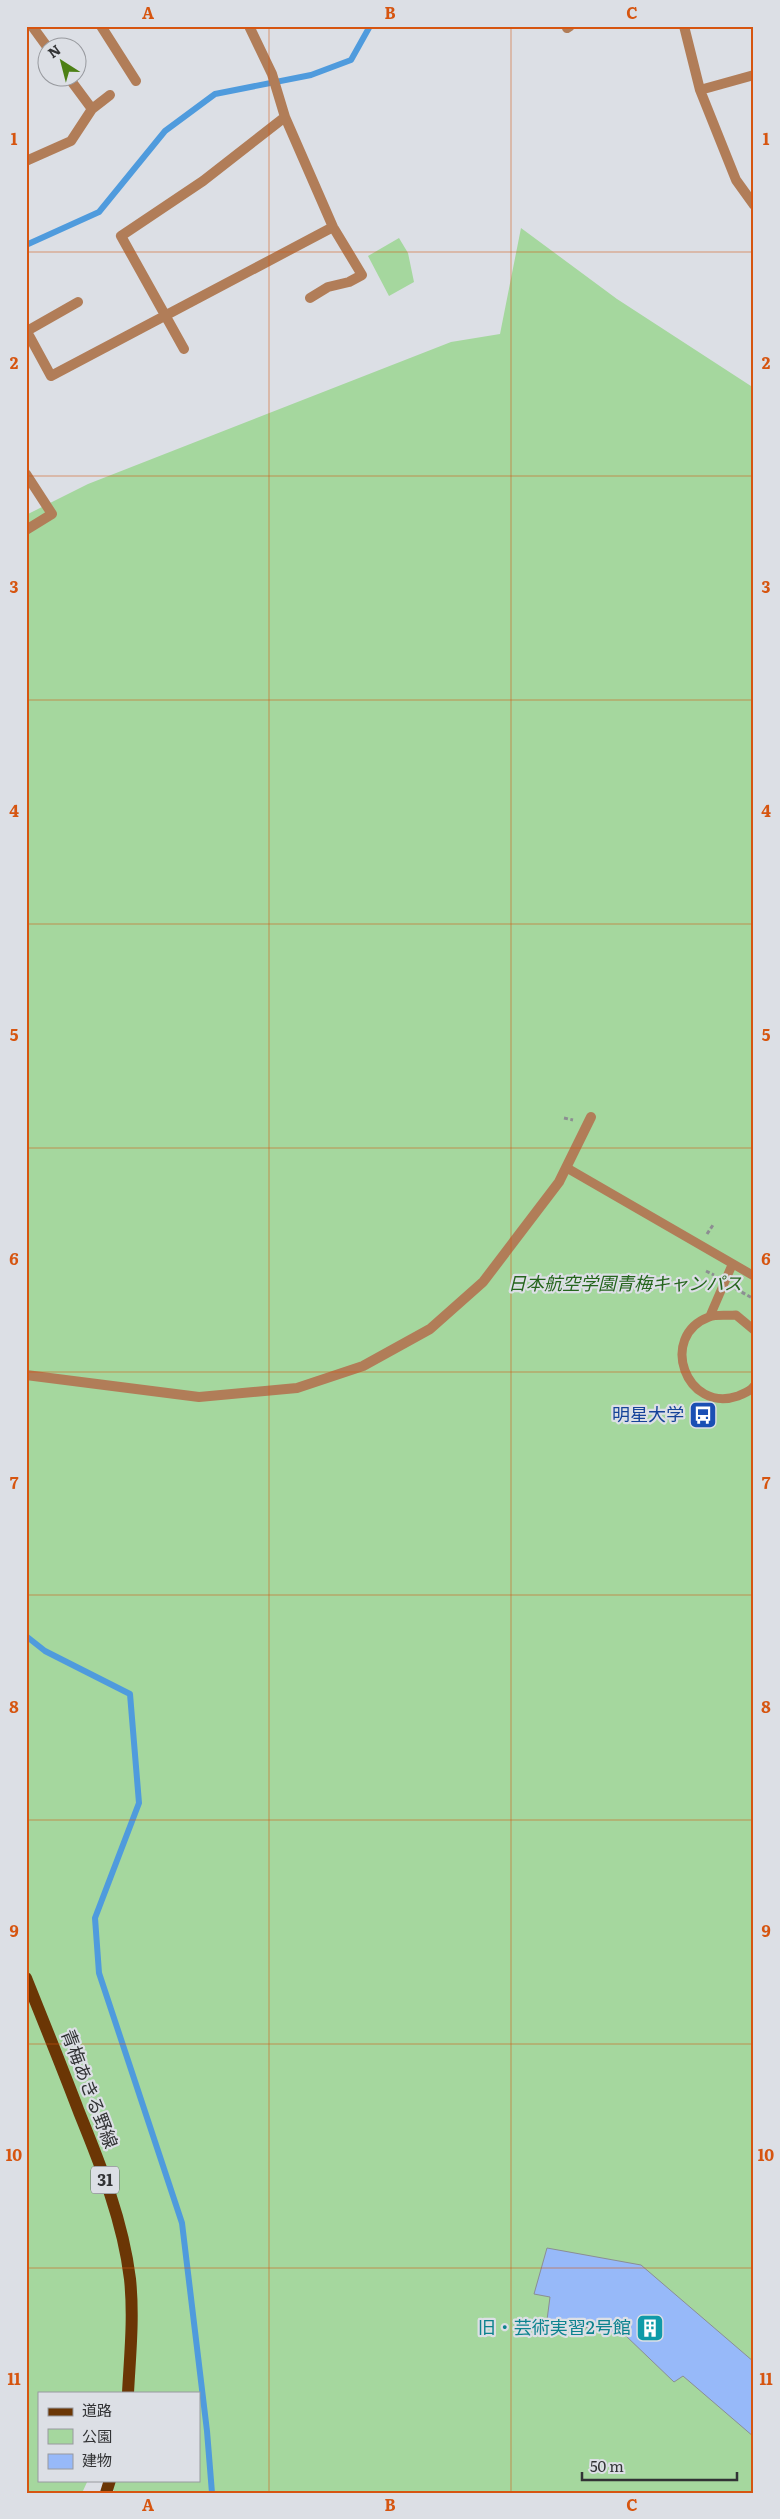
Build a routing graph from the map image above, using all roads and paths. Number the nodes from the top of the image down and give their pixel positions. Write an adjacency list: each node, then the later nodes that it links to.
1 (101, 26): 5 (street)
2 (249, 26): 10 (street)
3 (684, 26): 7 (street)
4 (754, 74): 7 (street)
5 (136, 81)
6 (76, 88): 9 (street)
7 (700, 90): 12 (street)
8 (110, 95): 9 (street)
9 (92, 109): 11 (street)
10 (285, 117): 13 (street); 16 (street)
11 (26, 161)
12 (754, 205)
13 (333, 227): 14 (street); 16 (street)
14 (310, 298)
15 (78, 302): 17 (street)
16 (164, 317): 17 (street); 18 (street)
17 (27, 330)
18 (184, 349)
19 (26, 474): 20 (street)
20 (26, 530)
21 (591, 1117): 22 (street)
22 (567, 1168): 23 (lane); 27 (street)
23 (732, 1265): 24 (lane); 25 (lane)
24 (754, 1276)
25 (710, 1316): 26 (lane); 28 (lane)
26 (753, 1327)
27 (26, 1375)
28 (754, 1386)
29 (26, 1978): 30 (main road, 青梅あきる野線 / 31)
30 (128, 2392)

